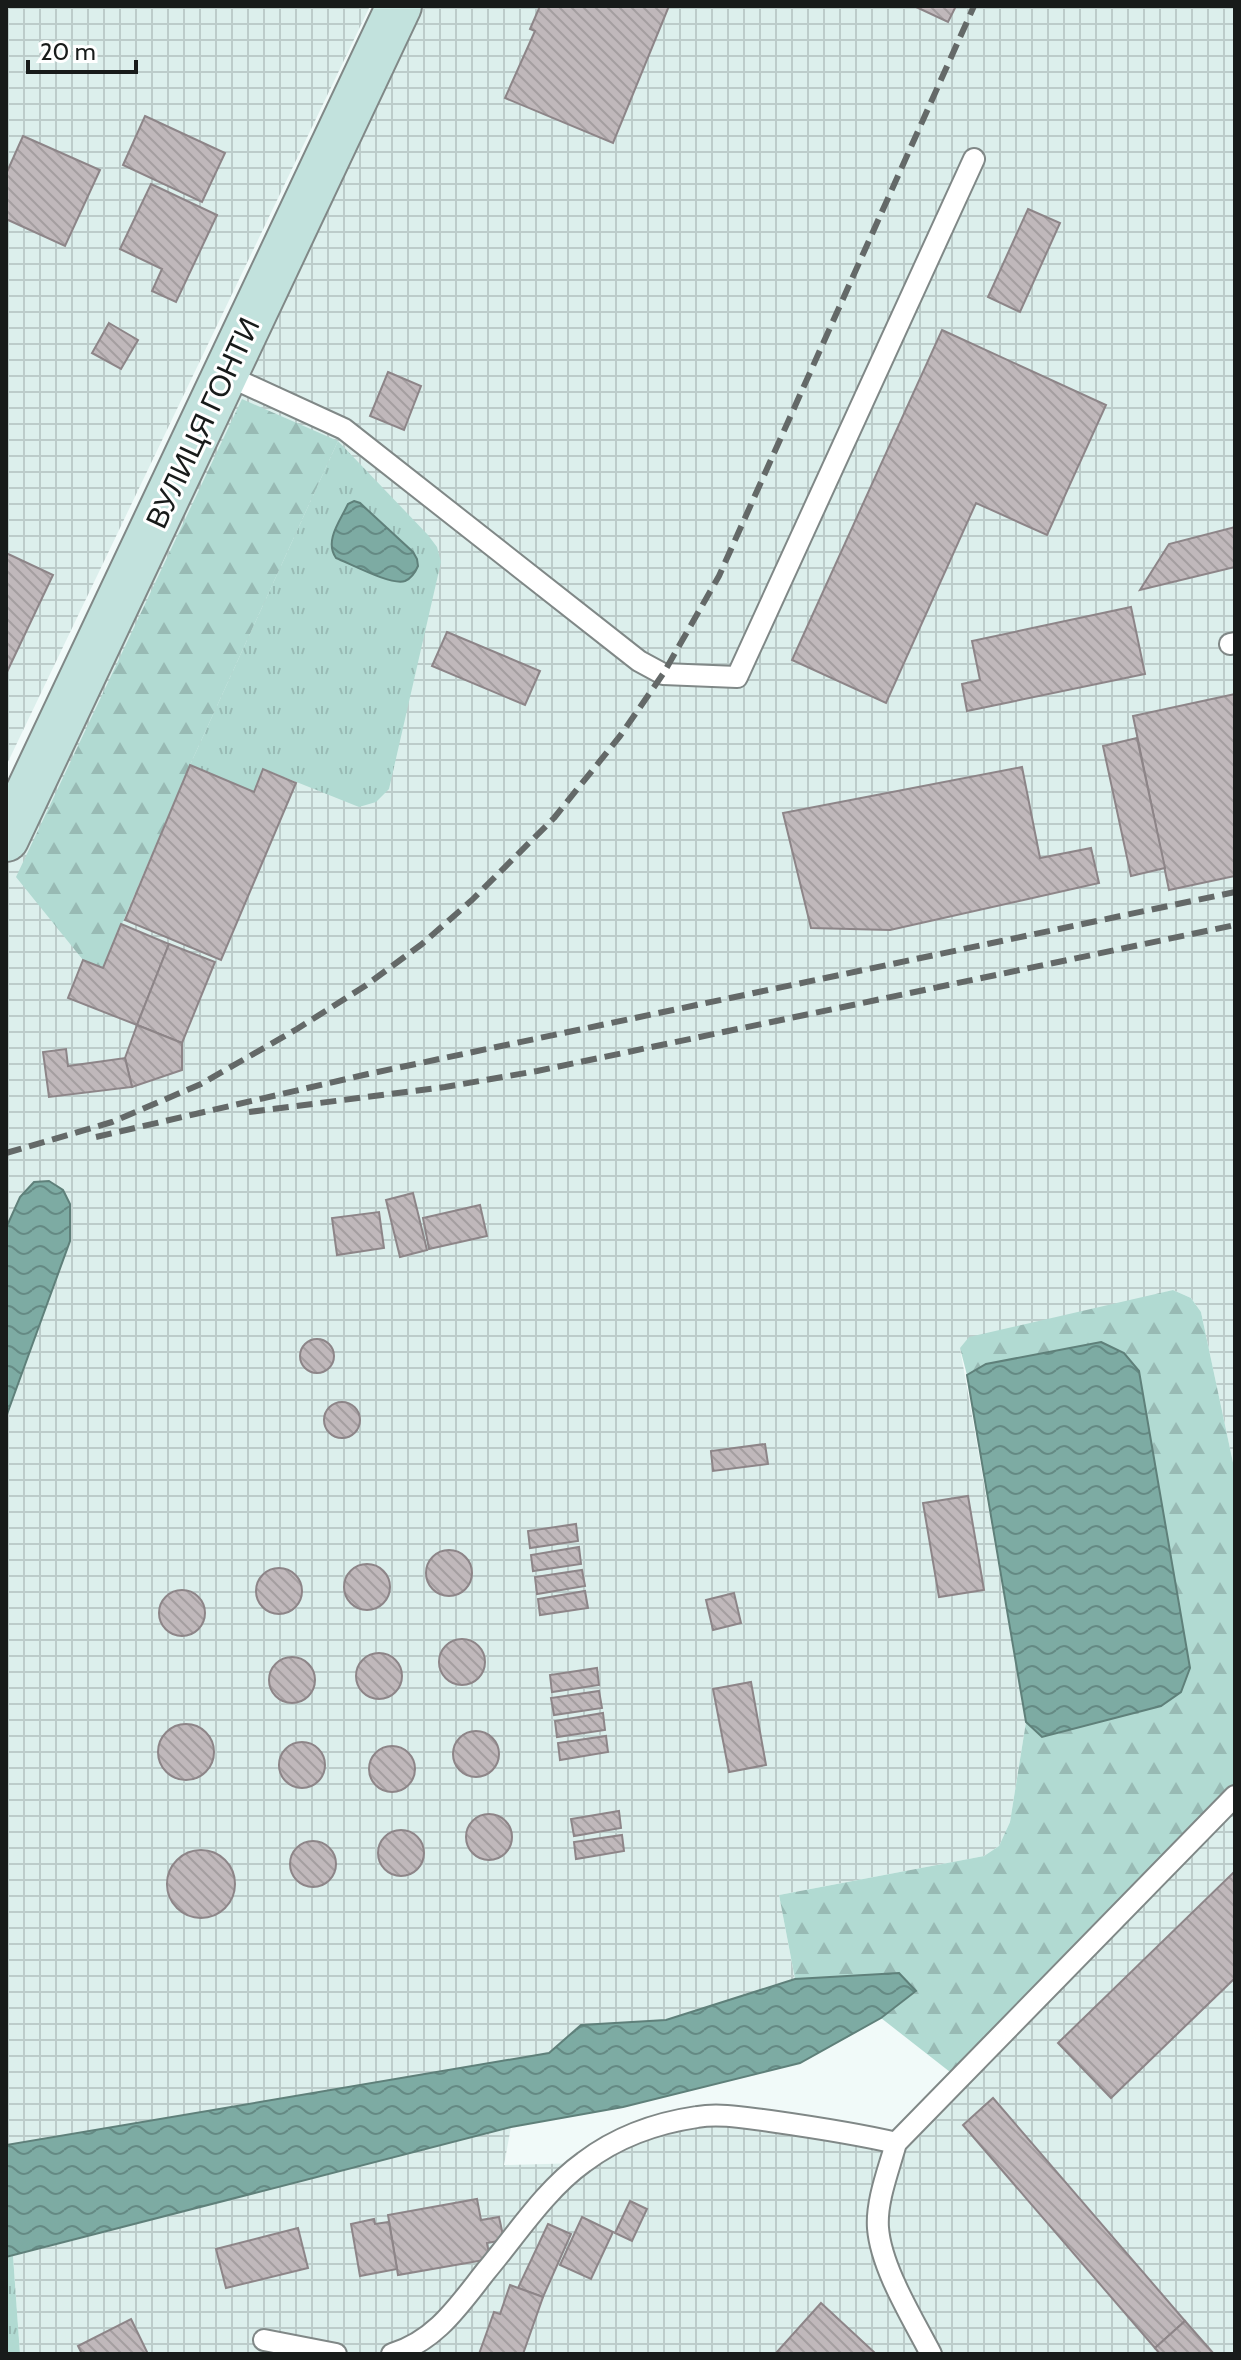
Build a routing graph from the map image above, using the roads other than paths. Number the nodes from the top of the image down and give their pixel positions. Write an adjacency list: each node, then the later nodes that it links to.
1 (399, 6): 3 (street, ВУЛИЦЯ ГОНТИ)
2 (974, 159): 3 (lane)
3 (226, 375): 4 (street, ВУЛИЦЯ ГОНТИ)
4 (6, 839)
5 (1235, 1796): 6 (lane)
6 (896, 2143): 9 (lane); 10 (lane)
7 (264, 2340): 8 (lane)
8 (336, 2354)
9 (392, 2354)
10 (931, 2354)

